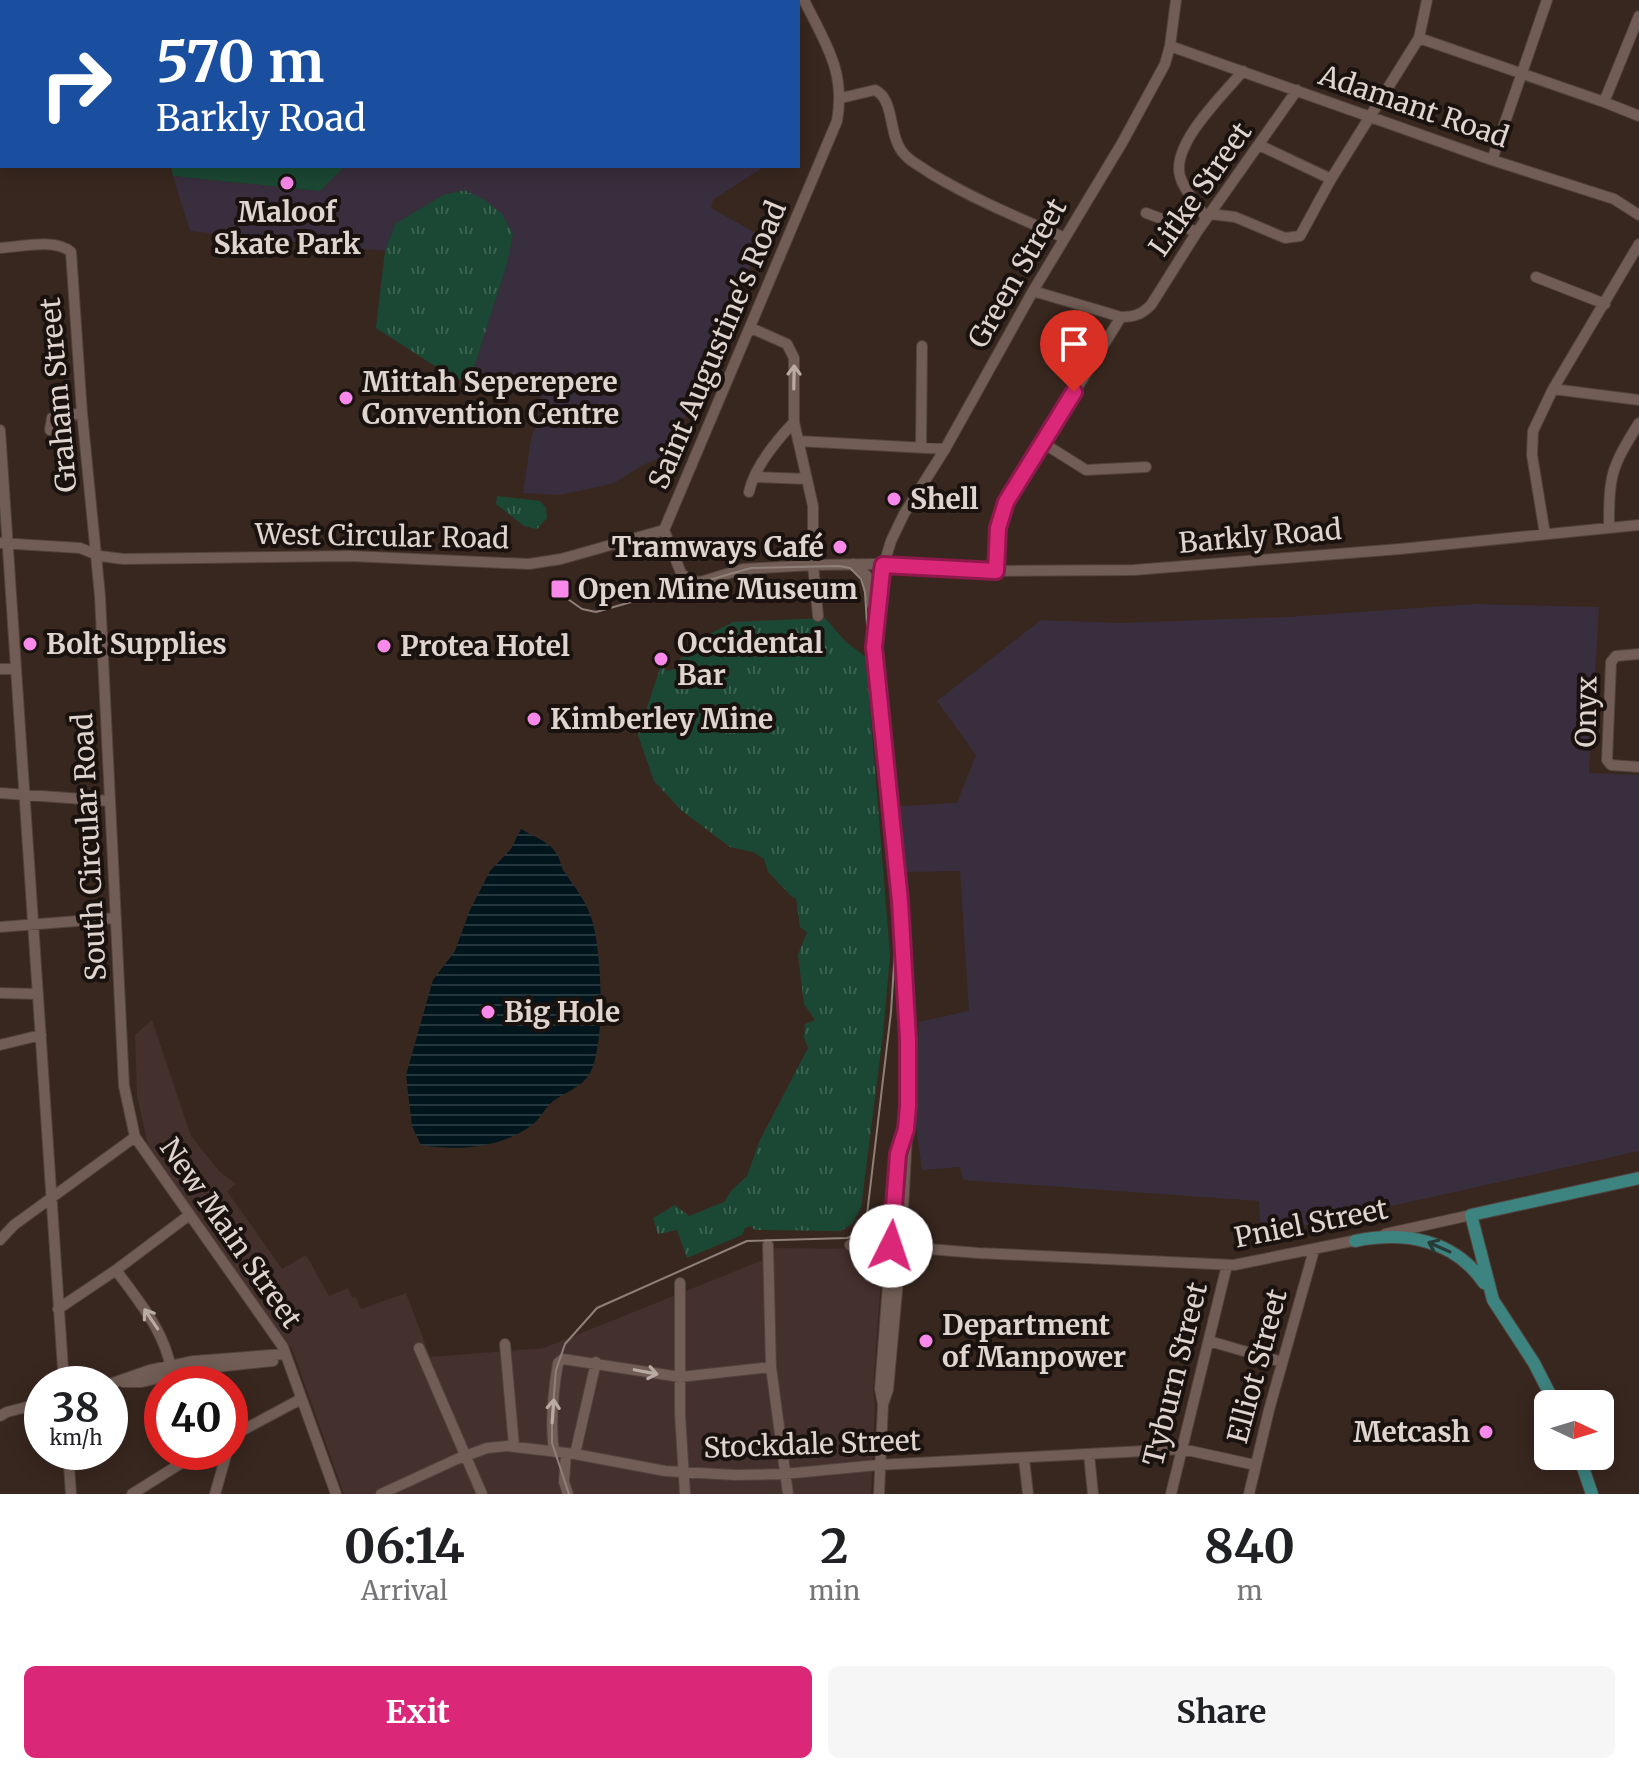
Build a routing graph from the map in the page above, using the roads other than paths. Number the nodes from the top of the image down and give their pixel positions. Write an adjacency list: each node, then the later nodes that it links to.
1 (804, 0): 12 (street, Saint Augustine's Road)
2 (1176, 0): 8 (street, Green Street)
3 (1427, 0): 7 (street)
4 (1547, 0): 10 (street)
5 (1639, 16): 6 (street)
6 (1636, 32): 13 (street)
7 (1419, 38): 10 (street); 15 (street)
8 (1170, 46): 9 (street, Adamant Road); 23 (street, Green Street)
9 (1243, 71): 11 (street, Adamant Road); 21 (street)
10 (1521, 73): 13 (street); 17 (street)
11 (1297, 90): 15 (street, Adamant Road); 16 (street, Litke Street)
12 (841, 98): 23 (street); 30 (street, Saint Augustine's Road)
13 (1604, 102): 14 (street)
14 (1639, 116)
15 (1371, 117): 17 (street, Adamant Road); 18 (street)
16 (1259, 145): 18 (street); 21 (street, Litke Street)
17 (1492, 160): 20 (street, Adamant Road)
18 (1331, 179): 21 (street)
19 (1146, 213): 22 (street)
20 (1639, 215)
21 (1208, 216): 22 (street, Litke Street)
22 (1197, 232): 29 (street, Litke Street)
23 (1065, 238): 27 (street, Green Street)
24 (1639, 244): 28 (street)
25 (0, 248): 34 (street, Graham Street)
26 (1536, 277): 28 (street)
27 (1033, 291): 29 (street); 43 (street, Green Street)
28 (1605, 304): 32 (street)
29 (1121, 317): 41 (street)
30 (751, 328): 35 (street, one-way to 30); 50 (street, Saint Augustine's Road)
31 (922, 346): 42 (street)
32 (1553, 389): 33 (street); 51 (street)
33 (1639, 400)
34 (82, 413): 38 (street); 53 (street, Graham Street)
35 (794, 422): 40 (street); 45 (street)
36 (1639, 423): 49 (street)
37 (0, 430): 39 (street)
38 (50, 430)
39 (0, 440): 52 (street)
40 (798, 441): 42 (street); 46 (street)
41 (1043, 443): 44 (street); 57 (street)
42 (921, 447): 43 (street)
43 (945, 449): 56 (street, Green Street)
44 (1146, 467)
45 (755, 477): 46 (street); 47 (street)
46 (807, 479): 55 (street)
47 (749, 492)
48 (1639, 525): 49 (street, Barkly Road)
49 (1609, 527): 51 (street, Barkly Road)
50 (664, 530): 53 (street, West Circular Road); 55 (street, Barkly Road)
51 (1545, 534): 57 (street, Barkly Road)
52 (5, 544): 53 (street, West Circular Road); 62 (street)
53 (96, 554): 66 (street, South Circular Road)
54 (853, 564): 55 (street, Barkly Road); 56 (street, Barkly Road); 59 (street)
55 (813, 565): 58 (street)
56 (883, 565): 57 (street, Barkly Road); 59 (street, Green Street)
57 (996, 571)
58 (818, 616)
59 (874, 639): 74 (street)
60 (1639, 654): 63 (street, Onyx)
61 (0, 669): 62 (street)
62 (16, 669): 65 (street)
63 (1639, 767)
64 (0, 793): 65 (street)
65 (24, 796): 66 (street); 68 (street)
66 (110, 801): 67 (street, South Circular Road)
67 (116, 918): 68 (street); 75 (street, South Circular Road)
68 (34, 924): 69 (street); 71 (street)
69 (0, 927)
70 (0, 993): 71 (street)
71 (38, 994): 72 (street)
72 (41, 1035): 73 (street); 77 (street)
73 (0, 1045)
74 (906, 1129): 78 (street); 85 (street)
75 (135, 1137): 77 (street); 80 (street, New Main Street)
76 (1639, 1178): 79 (main road, Pniel Street)
77 (51, 1199): 81 (street); 91 (street)
78 (894, 1200): 84 (street); 85 (street)
79 (1471, 1215): 82 (street, Pniel Street); 90 (main road)
80 (188, 1216): 88 (street); 95 (street, New Main Street)
81 (0, 1240)
82 (1355, 1241): 86 (street, Pniel Street); 90 (main road, one-way to 82)
83 (768, 1245): 101 (street)
84 (850, 1245)
85 (896, 1247): 87 (street, Pniel Street); 115 (street)
86 (1314, 1250): 87 (street, Pniel Street); 97 (street, Elliot Street)
87 (1227, 1265): 92 (street, Tyburn Street)
88 (116, 1270): 91 (street); 99 (street, one-way to 88)
89 (680, 1283): 102 (street)
90 (1493, 1300): 103 (main road)
91 (58, 1309): 98 (street)
92 (1209, 1341): 97 (street); 109 (street, Tyburn Street)
93 (505, 1344): 108 (street)
94 (419, 1348): 113 (street)
95 (286, 1357): 100 (street); 104 (street, New Main Street)
96 (596, 1362): 102 (street, one-way to 102); 110 (street, one-way to 96); 111 (street)
97 (1282, 1362): 116 (street, Elliot Street)
98 (63, 1366)
99 (170, 1366)
100 (219, 1366)
101 (771, 1367): 102 (street); 122 (street)
102 (680, 1377): 121 (street)
103 (1548, 1390)
104 (301, 1399): 107 (street); 126 (street, New Main Street)
105 (24, 1408): 106 (street)
106 (2, 1413)
107 (248, 1427)
108 (514, 1446): 110 (street, Stockdale Street); 113 (street, Stockdale Street)
109 (1182, 1449): 112 (street, Stockdale Street); 116 (street, Stockdale Street); 135 (street, Tyburn Street)
110 (554, 1452): 111 (street, Stockdale Street)
111 (571, 1453): 121 (street, Stockdale Street); 129 (street)
112 (1089, 1454): 114 (street, Stockdale Street); 134 (street)
113 (465, 1456): 127 (street, Stockdale Street); 128 (street)
114 (1024, 1459): 115 (street, Stockdale Street); 133 (street)
115 (878, 1465): 122 (street, Stockdale Street); 132 (street)
116 (1255, 1465): 136 (street, Elliot Street)
117 (69, 1470): 123 (street)
118 (170, 1470): 124 (street)
119 (222, 1470): 125 (street)
120 (1584, 1470): 137 (main road)
121 (683, 1472): 122 (street, Stockdale Street); 130 (street)
122 (784, 1474): 131 (street)
123 (71, 1494)
124 (132, 1494)
125 (215, 1494)
126 (336, 1494)
127 (381, 1494)
128 (482, 1494)
129 (568, 1494)
130 (685, 1494)
131 (788, 1494)
132 (879, 1494)
133 (1028, 1494)
134 (1093, 1494)
135 (1171, 1494)
136 (1249, 1494)
137 (1592, 1494)

